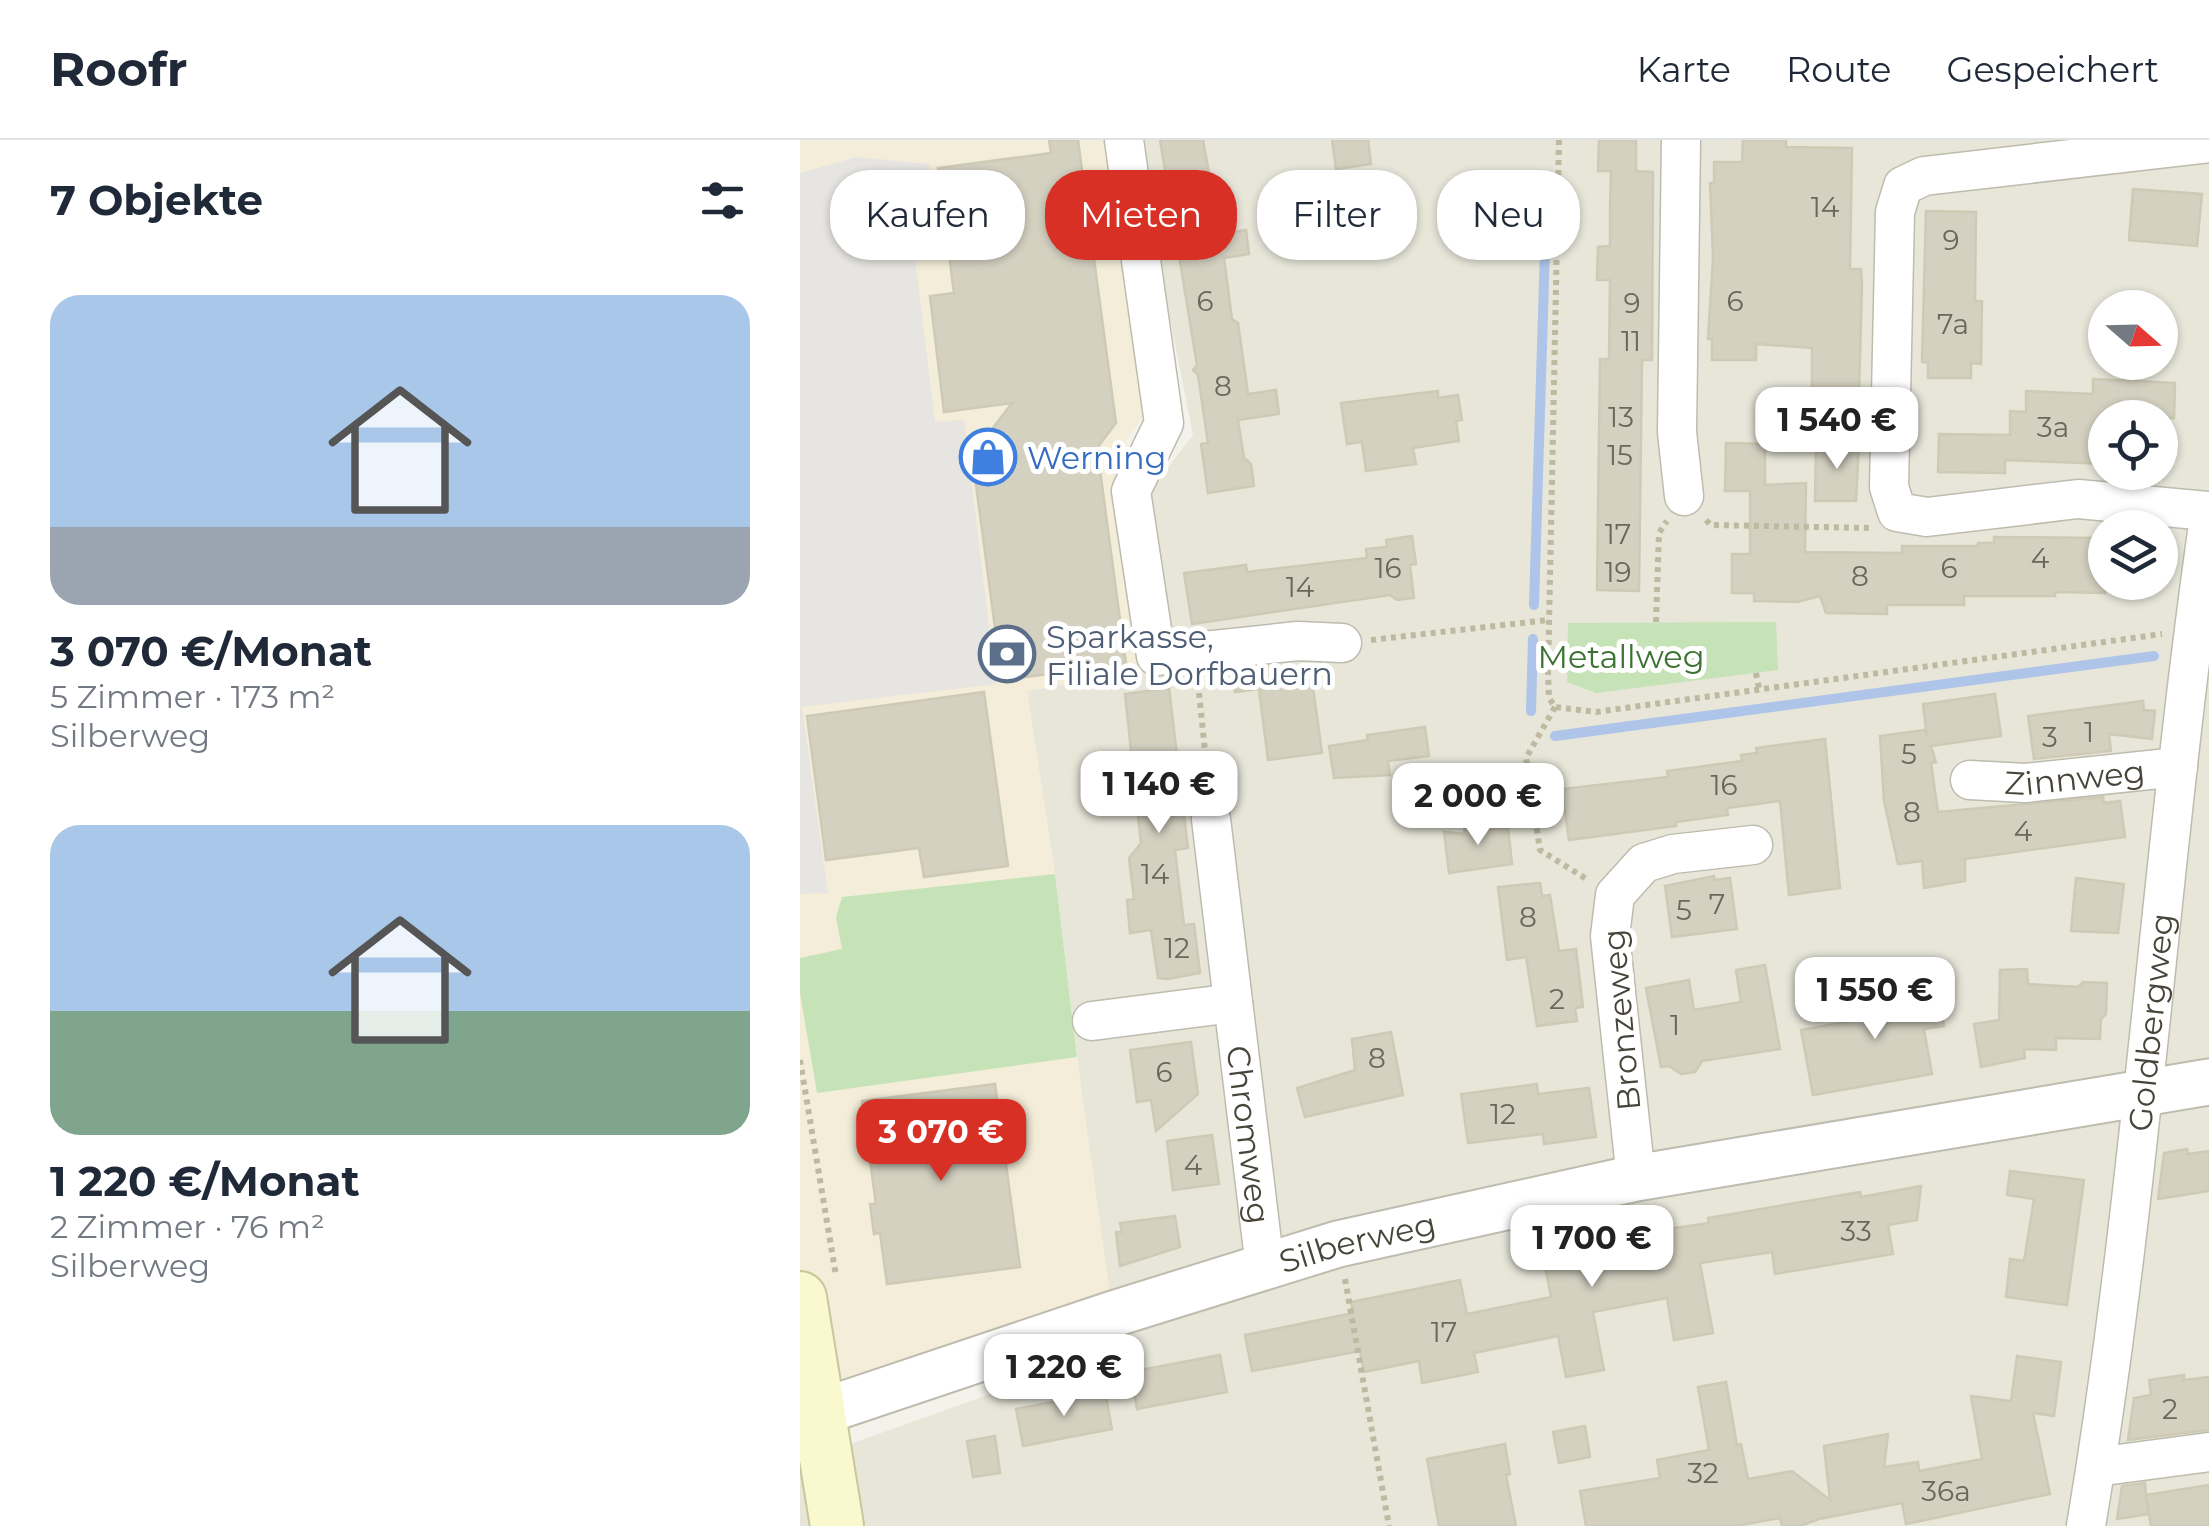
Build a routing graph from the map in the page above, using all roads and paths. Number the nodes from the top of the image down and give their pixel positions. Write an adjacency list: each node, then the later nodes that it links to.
1 (1124, 140): 13 (street)
2 (1559, 140): 9 (path)
3 (1681, 140): 5 (street)
4 (2209, 144): 7 (street)
5 (1684, 496): 7 (path); 10 (path)
6 (2209, 511): 7 (street)
7 (1898, 512)
8 (2209, 518): 11 (street, Goldbergweg)
9 (1548, 620): 12 (path); 16 (path)
10 (1656, 622)
11 (2193, 630): 15 (path); 17 (street, Goldbergweg)
12 (1342, 643): 13 (street)
13 (1195, 652): 19 (path)
14 (1756, 673): 15 (path)
15 (1758, 690): 16 (path)
16 (1555, 707): 21 (path)
17 (2178, 767): 18 (street, Zinnweg); 26 (street, Goldbergweg)
18 (1970, 780)
19 (1212, 819): 22 (street, Chromweg)
20 (1752, 845): 21 (street, Bronzeweg)
21 (1615, 896): 27 (street, Bronzeweg)
22 (1233, 1003): 23 (street, Chromweg); 29 (street, Chromweg)
23 (1092, 1021)
24 (800, 1060): 30 (path)
25 (2209, 1082): 26 (street, Silberweg)
26 (2142, 1094): 27 (street, Silberweg); 33 (street, Goldbergweg)
27 (1636, 1178): 28 (street, Silberweg)
28 (1338, 1244): 29 (street, Silberweg); 35 (path)
29 (1264, 1266): 31 (street, Silberweg)
30 (819, 1292): 31 (main road)
31 (809, 1416): 34 (main road)
32 (2209, 1452): 33 (street)
33 (2096, 1467): 36 (street, Goldbergweg)
34 (837, 1526)
35 (1389, 1526)
36 (2086, 1526)

